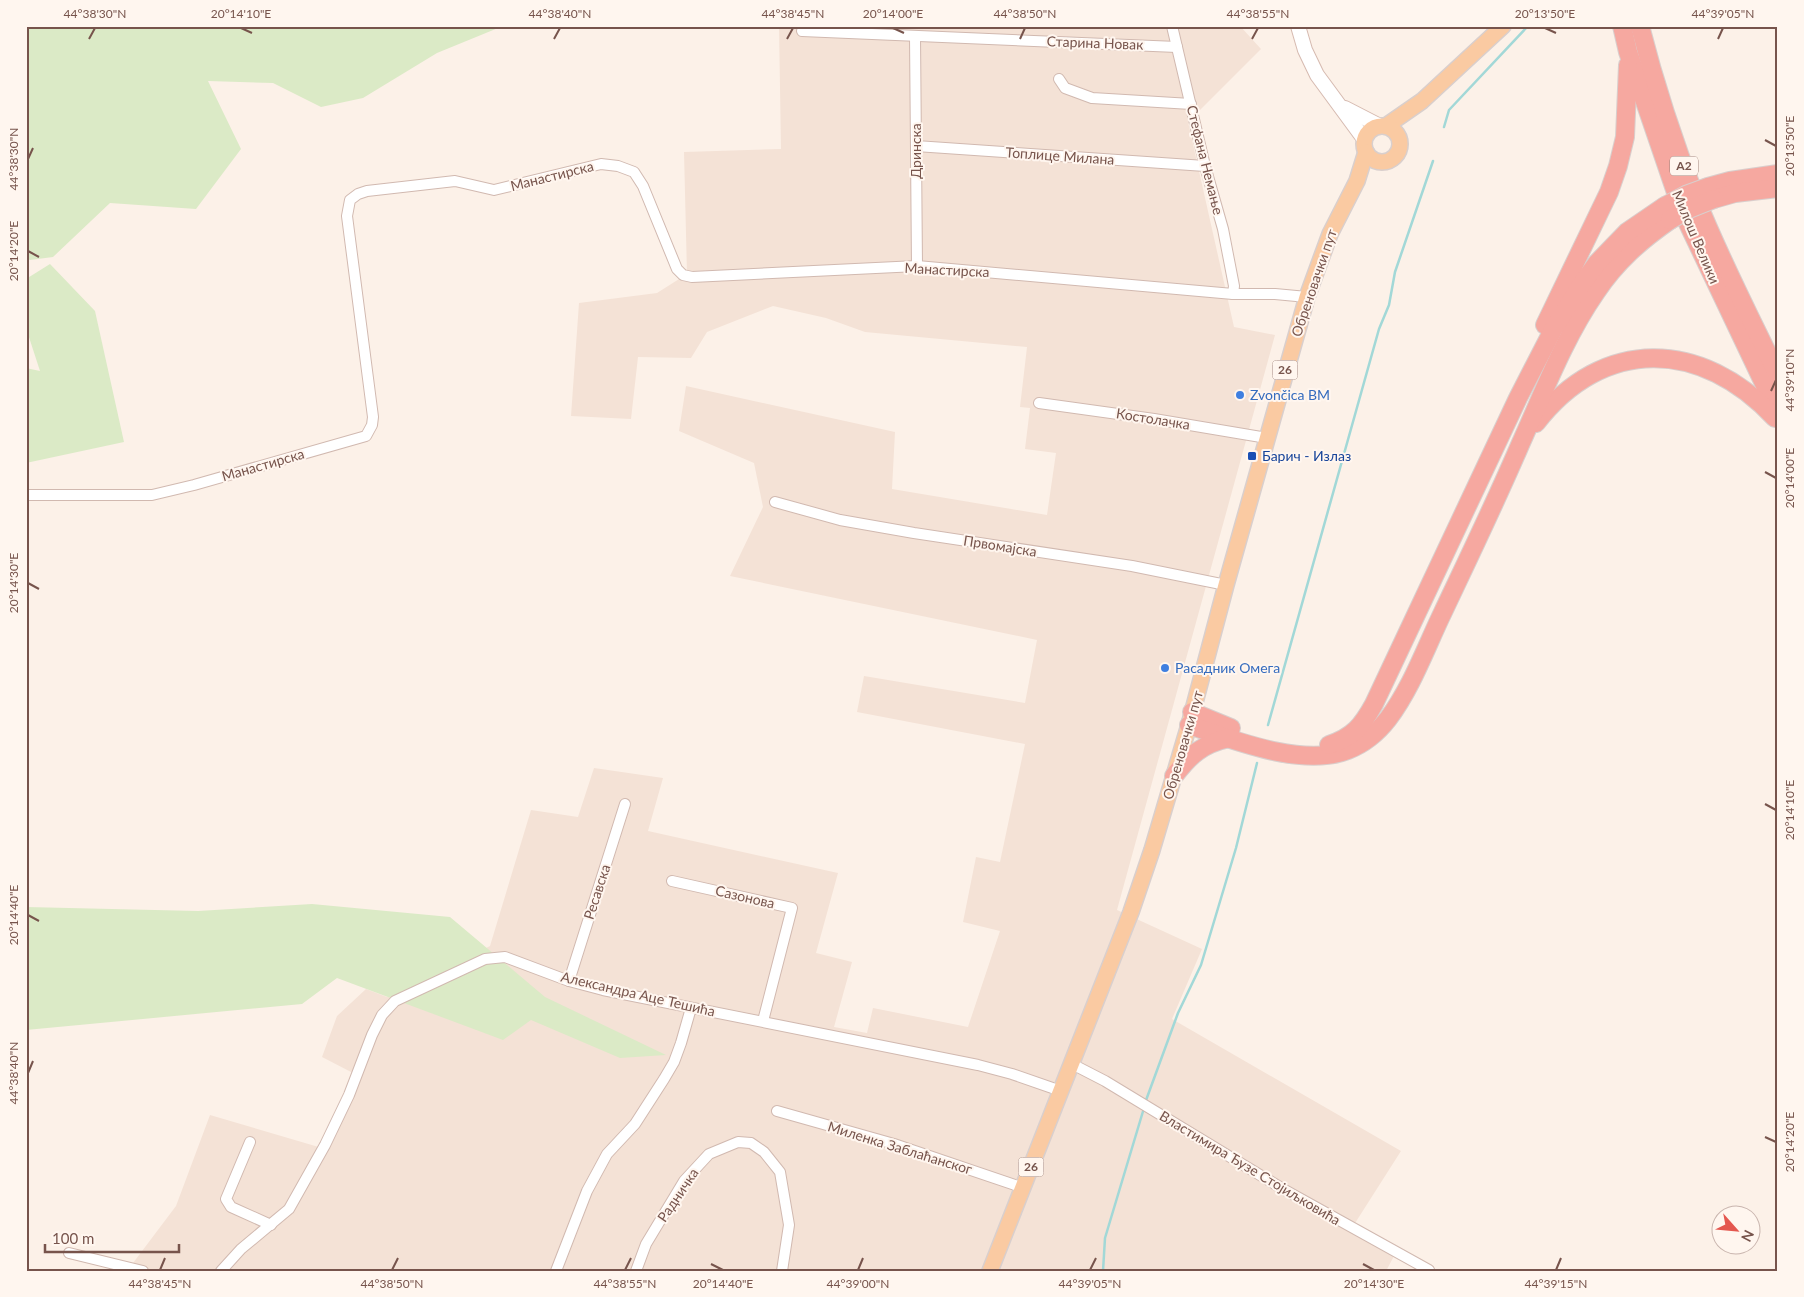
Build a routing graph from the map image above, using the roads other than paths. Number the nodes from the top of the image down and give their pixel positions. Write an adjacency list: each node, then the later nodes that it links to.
1 (1172, 26): 8 (street, Стефана Немање)
2 (1298, 26): 12 (main road)
3 (1503, 26): 11 (main road, 26)
4 (1622, 26): 9 (highway, Милош Велики / A2)
5 (1640, 26): 28 (highway, Милош Велики / A2)
6 (802, 31): 7 (street, Старина Новак)
7 (915, 36): 8 (street, Старина Новак); 16 (street, Дринска)
8 (1177, 47): 13 (street, Стефана Немање)
9 (1628, 52): 29 (highway); 31 (highway, Милош Велики / A2)
10 (1060, 79): 13 (street)
11 (1422, 100): 14 (main road, 26); 15 (main road, 26)
12 (1336, 102): 14 (main road); 17 (main road)
13 (1191, 104): 19 (street, Стефана Немање)
14 (1383, 126): 15 (main road); 17 (main road, 26)
15 (1399, 138): 18 (main road, 26)
16 (916, 146): 19 (street, Топлице Милана); 25 (street, Дринска)
17 (1365, 146): 18 (main road); 21 (main road, Обреновачки пут / 26)
18 (1385, 162): 21 (main road, Обреновачки пут / 26)
19 (1205, 166): 26 (street, Стефана Немање)
20 (1778, 174): 23 (highway)
21 (1357, 181): 27 (main road, Обреновачки пут / 26)
22 (1778, 188): 23 (highway)
23 (1711, 193): 24 (highway, bridge)
24 (1668, 213): 29 (highway); 34 (highway)
25 (917, 266): 26 (street, Манастирска); 35 (street, Манастирска)
26 (1233, 294): 27 (street, Манастирска)
27 (1307, 297): 33 (main road, Обреновачки пут / 26)
28 (1778, 375)
29 (1518, 398): 38 (highway)
30 (1039, 403): 33 (street, Костолачка)
31 (1778, 413)
32 (1778, 422): 34 (highway)
33 (1267, 438): 37 (main road, Обреновачки пут / 26)
34 (1520, 446): 39 (highway)
35 (26, 495)
36 (775, 502): 37 (street, Првомајска)
37 (1226, 585): 38 (main road, Обреновачки пут / 26)
38 (1190, 719): 39 (highway); 40 (main road, Обреновачки пут / 26)
39 (1229, 738): 40 (highway)
40 (1174, 776): 46 (main road, Обреновачки пут / 26)
41 (625, 804): 43 (street, Ресавска)
42 (672, 881): 45 (street, Сазонова)
43 (569, 981): 44 (street, Александра Аце Тешића); 51 (street, Александра Аце Тешића)
44 (691, 1008): 45 (street, Александра Аце Тешића); 56 (street)
45 (763, 1021): 47 (street, Александра Аце Тешића)
46 (1072, 1064): 47 (main road, Обреновачки пут / 26); 53 (street, Властимира Ђузе Стојиљковића)
47 (1061, 1091): 50 (main road, Обреновачки пут / 26)
48 (777, 1111): 50 (street, Миленка Заблаћанског)
49 (250, 1142): 51 (street)
50 (1024, 1188): 59 (main road, Обреновачки пут / 26)
51 (272, 1226): 55 (street, Александра Аце Тешића)
52 (68, 1253): 54 (street)
53 (1429, 1270)
54 (144, 1271)
55 (221, 1271)
56 (556, 1271)
57 (636, 1271): 58 (street, Радничка)
58 (782, 1271)
59 (990, 1271)

